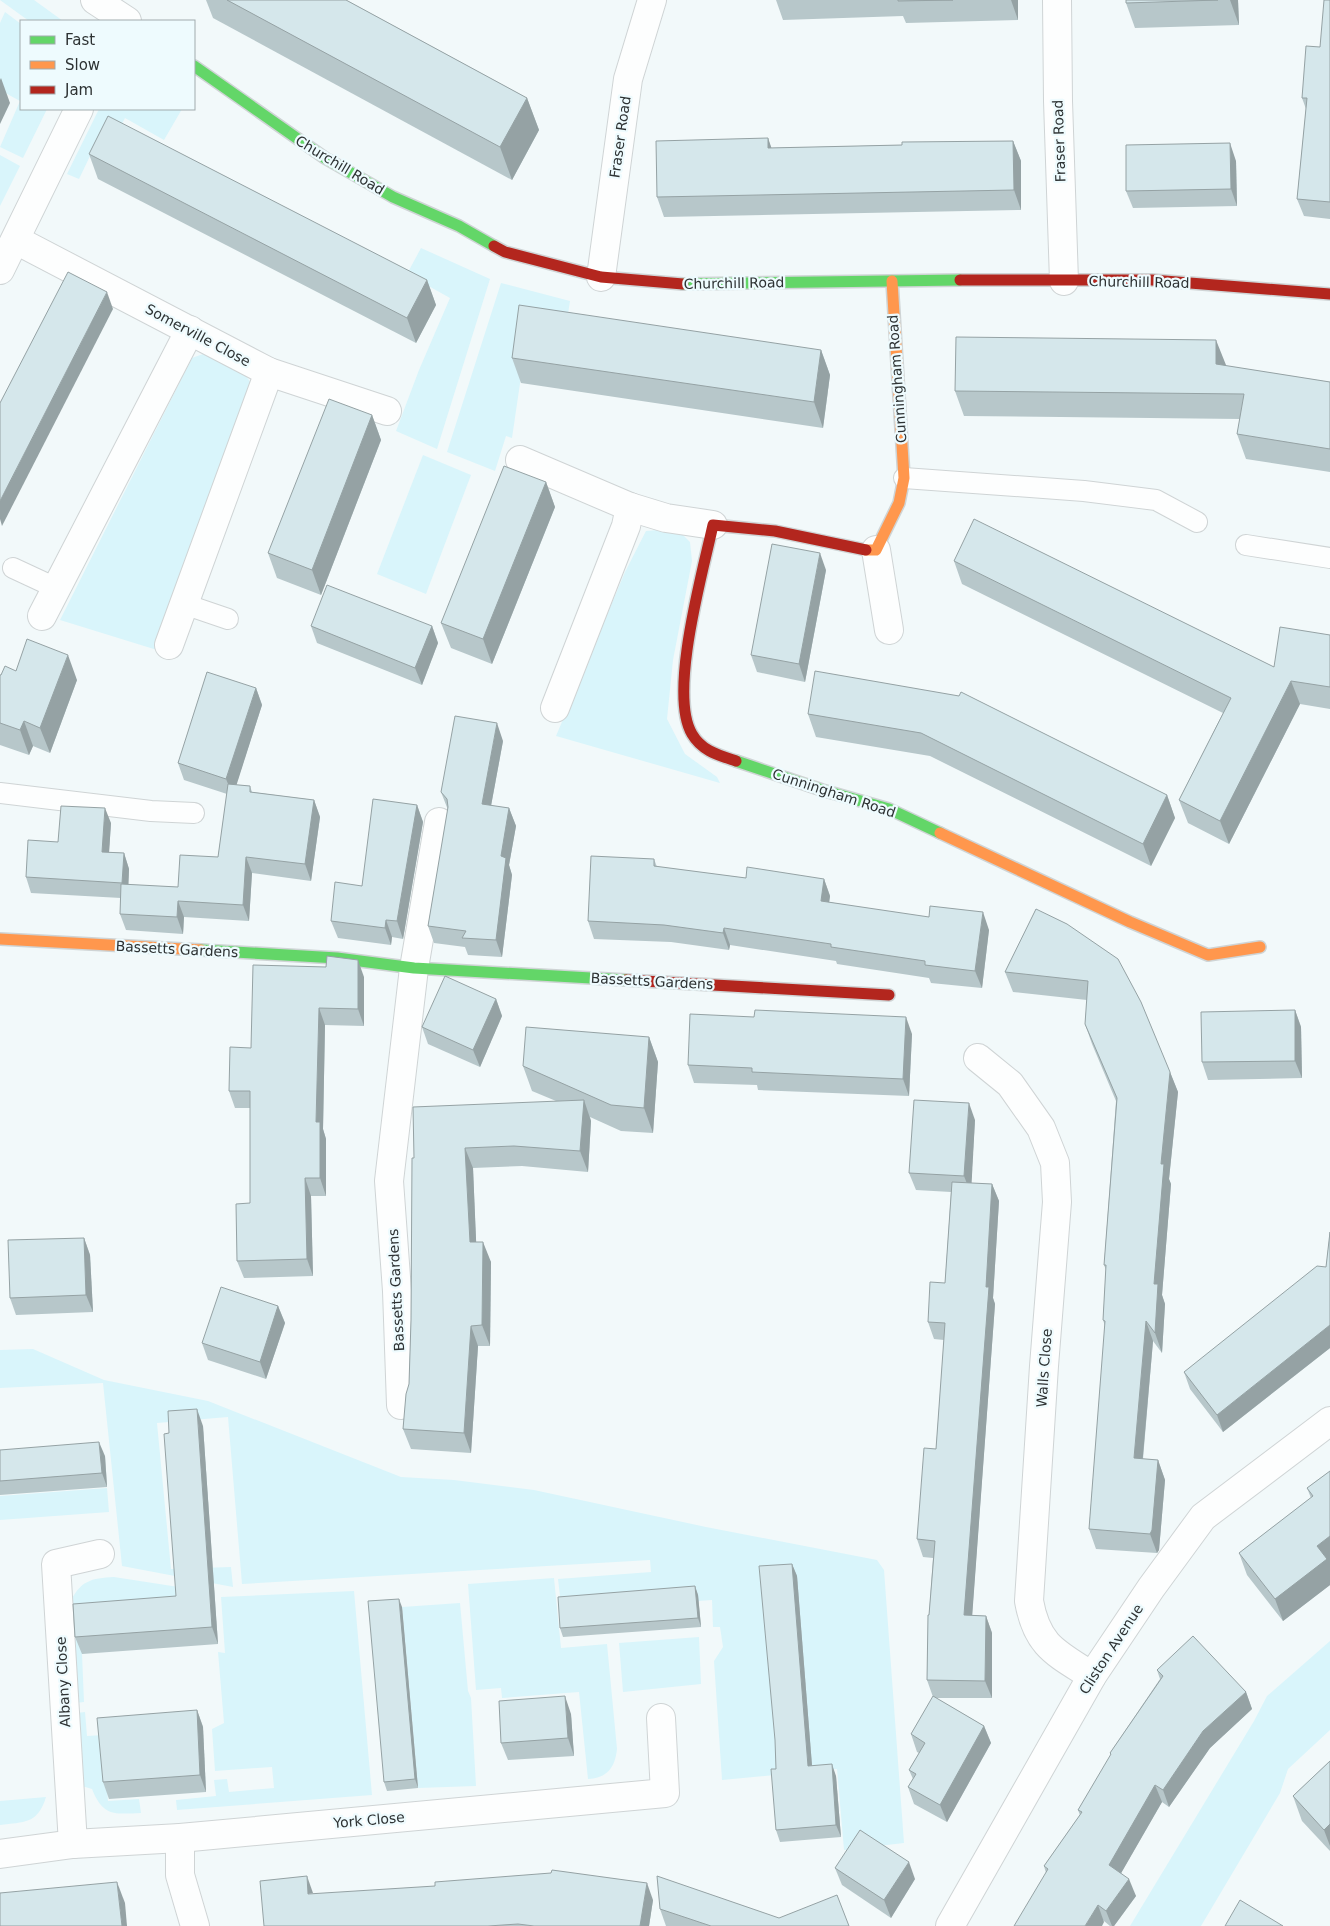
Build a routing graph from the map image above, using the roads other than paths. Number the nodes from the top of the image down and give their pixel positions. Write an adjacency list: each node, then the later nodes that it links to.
1 (94, 0): 4 (street)
2 (652, 0): 9 (street, Fraser Road)
3 (1057, 0): 11 (street, Fraser Road)
4 (123, 20)
5 (195, 67): 9 (street, Churchill Road)
6 (79, 110): 7 (street)
7 (16, 240): 8 (street); 13 (street, Somerville Close)
8 (0, 270)
9 (601, 277): 10 (street, Churchill Road)
10 (892, 281): 11 (street, Churchill Road); 17 (street, Cunningham Road)
11 (1064, 281): 12 (street, Churchill Road)
12 (1330, 294)
13 (190, 330): 14 (street, Somerville Close); 25 (street)
14 (269, 372): 15 (street, Somerville Close); 26 (street)
15 (387, 411)
16 (520, 460): 18 (street)
17 (904, 478): 19 (lane); 22 (street, Cunningham Road)
18 (630, 507): 20 (street); 31 (street)
19 (1197, 522)
20 (713, 525): 22 (street); 36 (street, Cunningham Road)
21 (1246, 545): 23 (lane)
22 (876, 550): 29 (street)
23 (1330, 558)
24 (13, 568): 25 (lane)
25 (56, 588): 27 (street)
26 (184, 604): 28 (lane); 30 (street)
27 (42, 616)
28 (228, 619)
29 (889, 630)
30 (169, 645)
31 (555, 708)
32 (0, 792): 33 (lane)
33 (194, 813)
34 (439, 822): 37 (street, Bassetts Gardens)
35 (0, 939): 37 (street, Bassetts Gardens)
36 (1260, 947)
37 (414, 968): 38 (street, Bassetts Gardens); 40 (street, Bassetts Gardens)
38 (889, 995)
39 (978, 1058): 43 (street, Walls Close)
40 (401, 1405)
41 (1330, 1421): 43 (street, Cliston Avenue)
42 (100, 1554): 46 (street, Albany Close)
43 (1092, 1676): 49 (street, Cliston Avenue)
44 (661, 1718): 45 (street, York Close)
45 (180, 1838): 46 (street, York Close); 48 (street)
46 (73, 1844): 47 (street, York Close)
47 (0, 1854)
48 (195, 1926)
49 (950, 1926)

